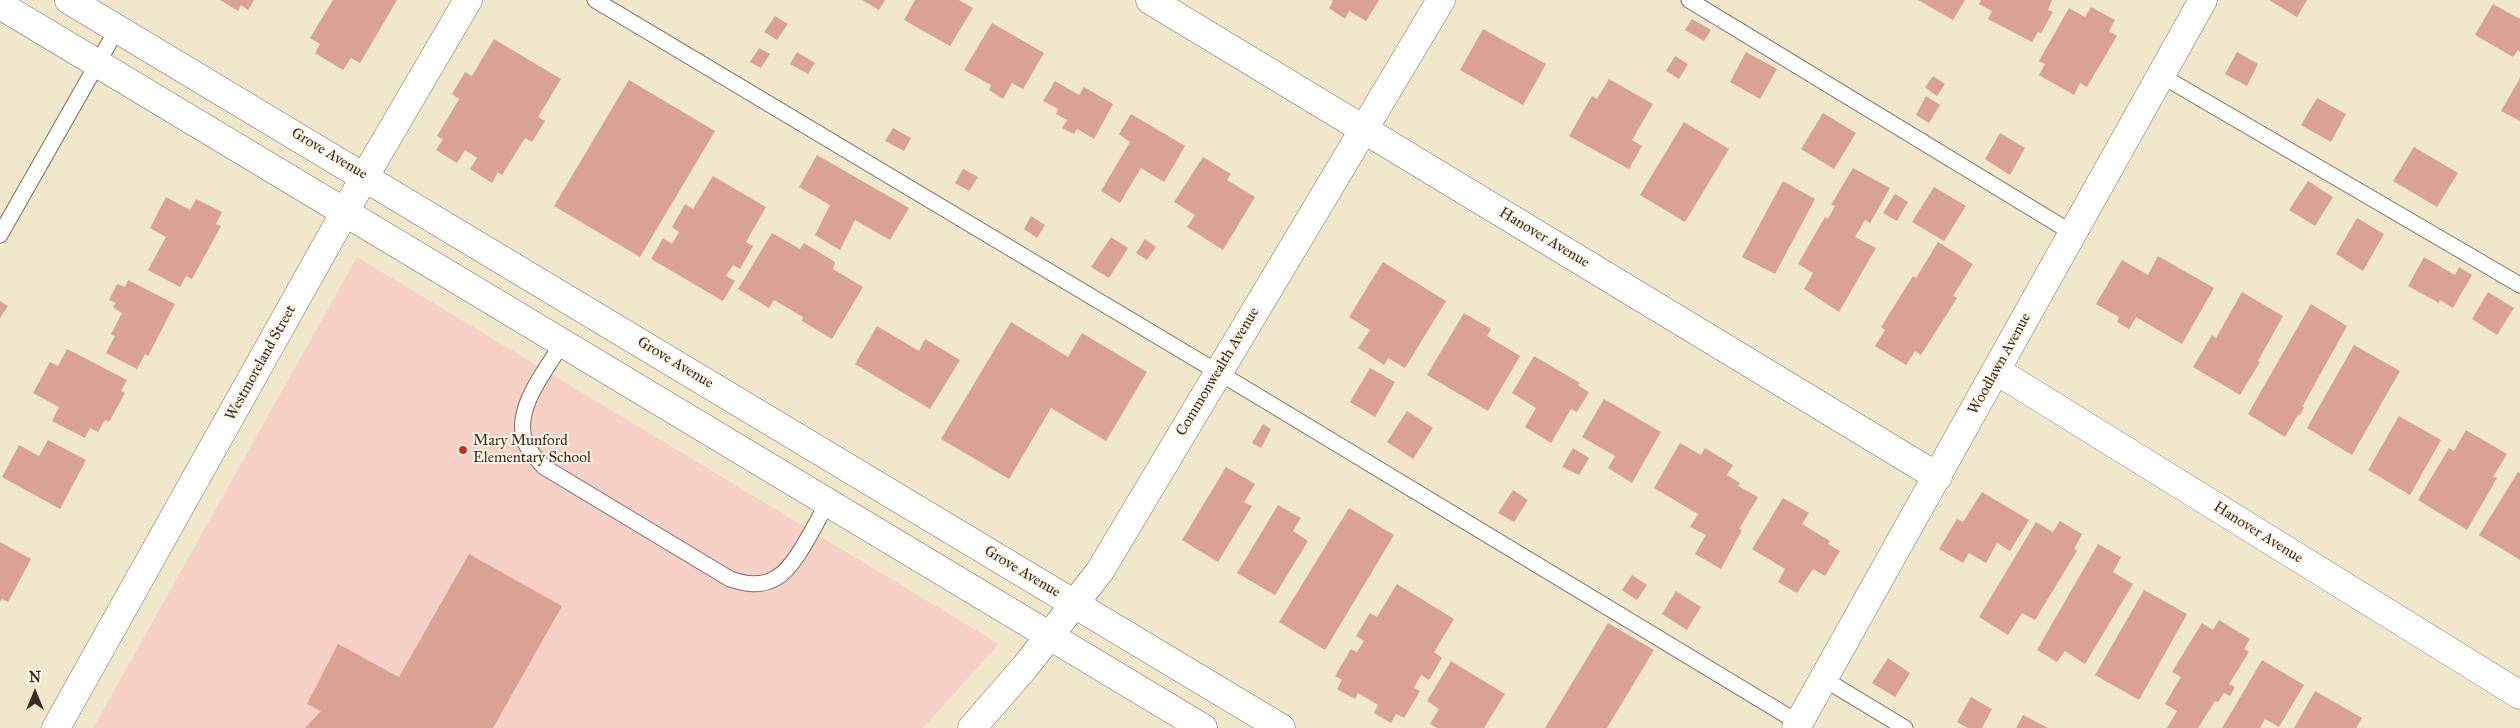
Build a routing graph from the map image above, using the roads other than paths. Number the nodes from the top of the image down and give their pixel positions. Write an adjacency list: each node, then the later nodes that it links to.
1 (69, 0): 9 (street, Grove Avenue)
2 (468, 0): 13 (street, Westmoreland Street)
3 (595, 0): 20 (lane)
4 (1150, 0): 12 (street, Hanover Avenue)
5 (1442, 0): 12 (street, Commonwealth Avenue)
6 (1689, 0): 15 (lane)
7 (2203, 0): 11 (street, Woodlawn Avenue)
8 (0, 5): 10 (street)
9 (117, 29): 10 (lane); 13 (street, Grove Avenue)
10 (98, 63): 14 (street); 16 (lane)
11 (2162, 76): 15 (street, Woodlawn Avenue); 17 (lane)
12 (1364, 128): 20 (street, Commonwealth Avenue); 21 (street, Hanover Avenue)
13 (365, 176): 14 (street, Westmoreland Street); 23 (street, Grove Avenue)
14 (345, 212): 18 (street); 28 (street, Westmoreland Street)
15 (2074, 234): 19 (street, Woodlawn Avenue)
16 (0, 235)
17 (2520, 285)
18 (563, 342): 22 (street); 22 (lane)
19 (1997, 371): 21 (street, Woodlawn Avenue); 26 (street, Hanover Avenue)
20 (1218, 372): 23 (street, Commonwealth Avenue); 27 (lane)
21 (1938, 477): 25 (street, Woodlawn Avenue)
22 (828, 502): 24 (street)
23 (1074, 604): 24 (street, Commonwealth Avenue); 31 (street, Grove Avenue)
24 (1050, 635): 29 (street, Commonwealth Avenue); 30 (street)
25 (1824, 679): 27 (street, Woodlawn Avenue); 32 (lane)
26 (2520, 695)
27 (1797, 726)
28 (56, 728)
29 (972, 728)
30 (1204, 728)
31 (1281, 728)
32 (1905, 728)

